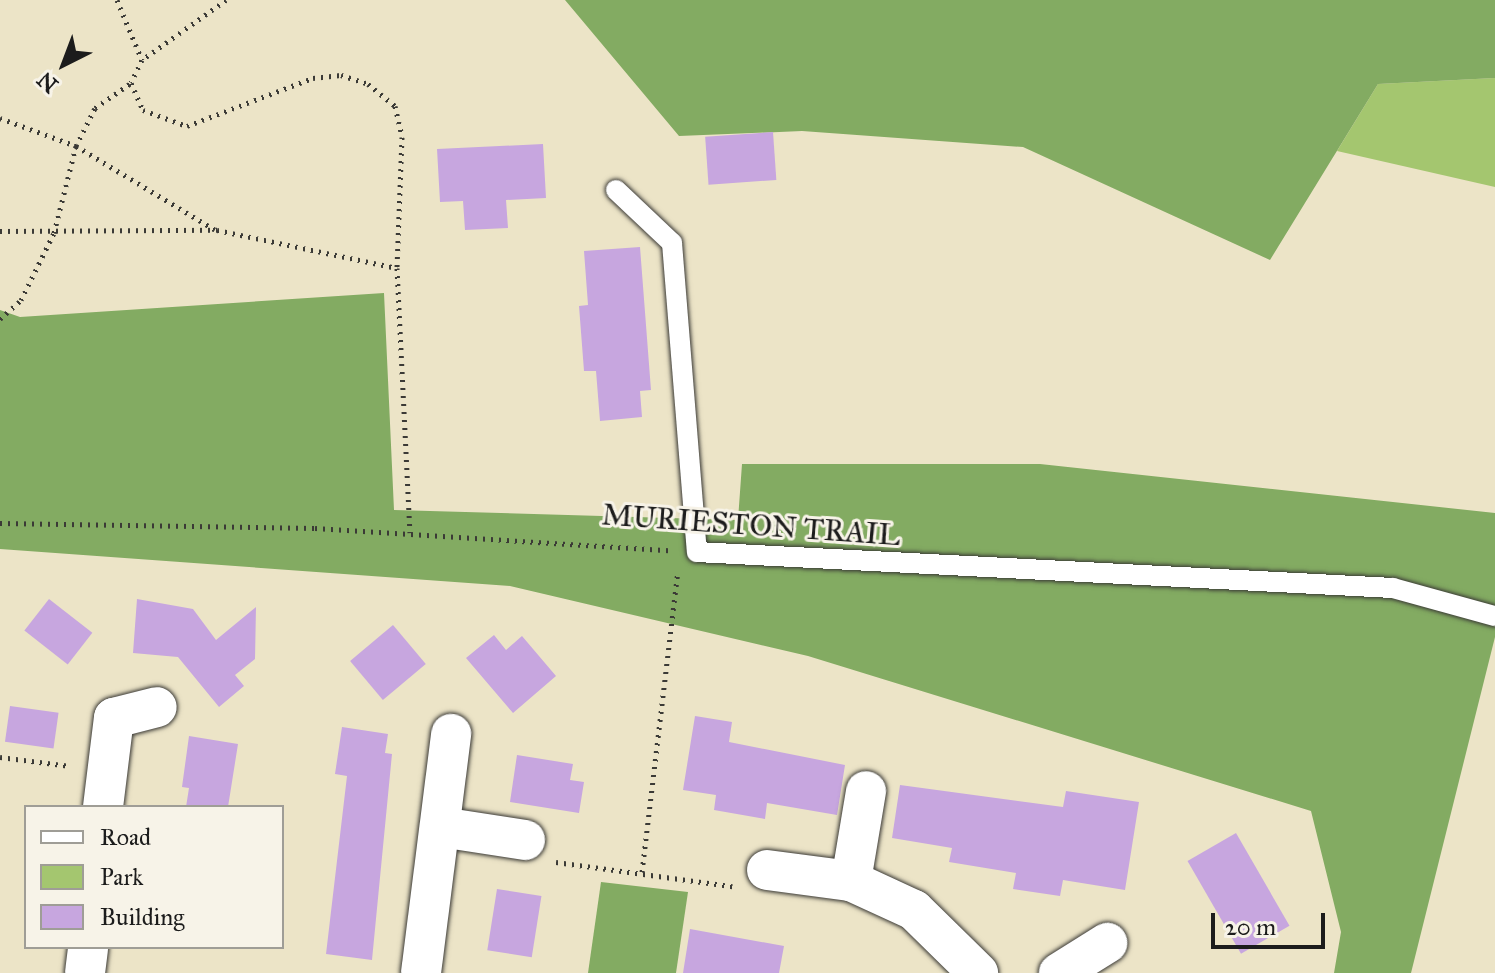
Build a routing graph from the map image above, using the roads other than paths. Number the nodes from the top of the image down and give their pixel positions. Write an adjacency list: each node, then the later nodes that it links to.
1 (616, 190): 2 (lane, MURIESTON TRAIL)
2 (1495, 616)
3 (157, 707): 5 (street)
4 (451, 734): 7 (street)
5 (104, 789)
6 (866, 791): 10 (street)
7 (441, 827): 8 (street); 14 (street)
8 (525, 840)
9 (767, 870): 10 (street)
10 (851, 881): 15 (street)
11 (1107, 943): 16 (street)
12 (88, 949): 13 (street)
13 (85, 973)
14 (421, 973)
15 (978, 973)
16 (1059, 973)

